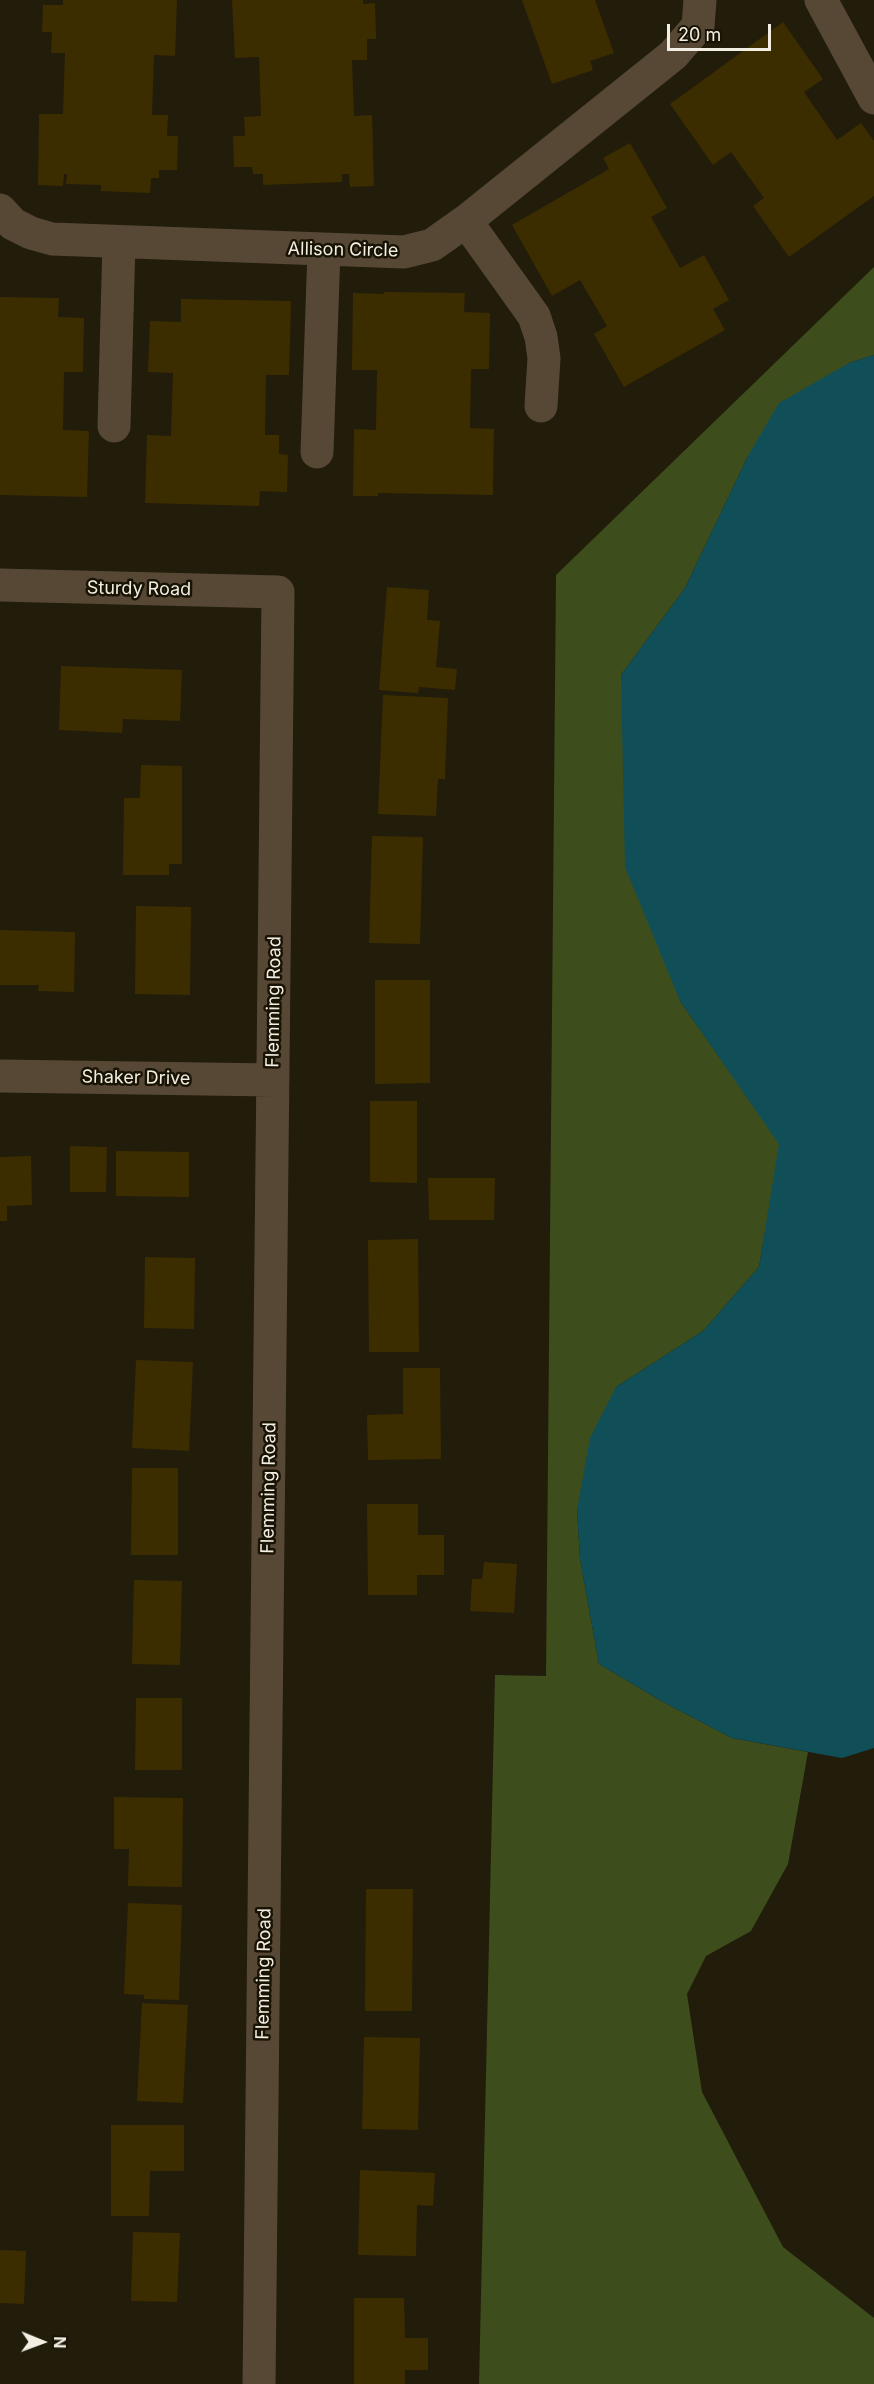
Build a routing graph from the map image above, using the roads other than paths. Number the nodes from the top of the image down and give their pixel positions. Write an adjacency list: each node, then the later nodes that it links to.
1 (700, 0): 4 (street, Allison Circle)
2 (821, 0): 3 (street)
3 (874, 98)
4 (466, 221): 7 (street, Allison Circle); 8 (street)
5 (4, 222): 6 (street, Allison Circle)
6 (119, 242): 7 (street, Allison Circle); 9 (street)
7 (324, 250): 10 (street)
8 (541, 406)
9 (114, 426)
10 (317, 452)
11 (0, 585): 12 (street, Sturdy Road)
12 (278, 592): 14 (street, Flemming Road)
13 (0, 1076): 14 (street, Shaker Drive)
14 (273, 1080): 15 (street, Flemming Road)
15 (259, 2384)

